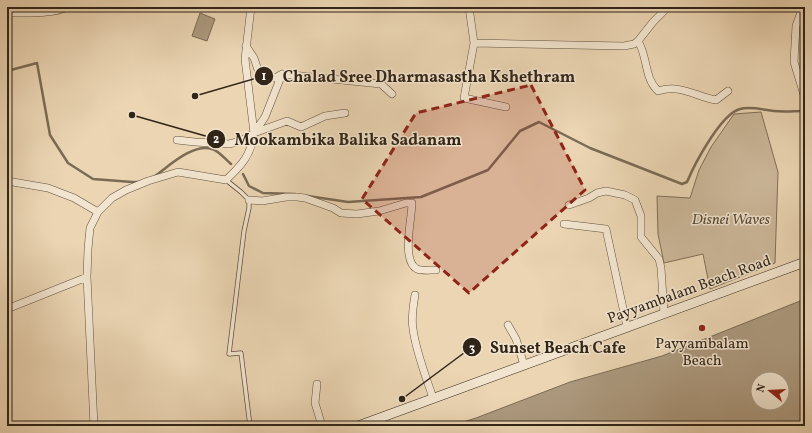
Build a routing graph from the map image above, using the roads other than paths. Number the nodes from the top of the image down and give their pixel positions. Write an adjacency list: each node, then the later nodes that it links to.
1 (67, 7): 6 (street)
2 (251, 7): 9 (street)
3 (469, 7): 8 (street)
4 (668, 7): 7 (street)
5 (803, 7): 13 (street)
6 (7, 13)
7 (638, 41): 8 (street); 11 (street)
8 (474, 43): 14 (street)
9 (246, 46): 10 (street); 16 (street)
10 (282, 74): 12 (street); 16 (street)
11 (728, 91)
12 (392, 94)
13 (805, 98)
14 (506, 107)
15 (345, 113): 16 (street)
16 (254, 133): 17 (street); 19 (street)
17 (177, 140)
18 (7, 180): 22 (street)
19 (226, 180): 20 (lane); 22 (street)
20 (249, 200): 25 (street); 36 (lane)
21 (569, 205): 29 (street)
22 (98, 212): 26 (street)
23 (564, 224): 31 (street)
24 (805, 262): 29 (main road, Payyambalam Beach Road)
25 (436, 270)
26 (87, 277): 28 (street); 35 (street)
27 (415, 295): 34 (street)
28 (7, 309)
29 (664, 314): 31 (main road, Payyambalam Beach Road)
30 (508, 325): 32 (street)
31 (627, 327): 32 (main road, Payyambalam Beach Road)
32 (524, 365): 34 (main road, Payyambalam Beach Road)
33 (317, 384): 37 (street)
34 (433, 398): 38 (main road, Payyambalam Beach Road)
35 (94, 426)
36 (250, 426)
37 (322, 426)
38 (358, 426)

